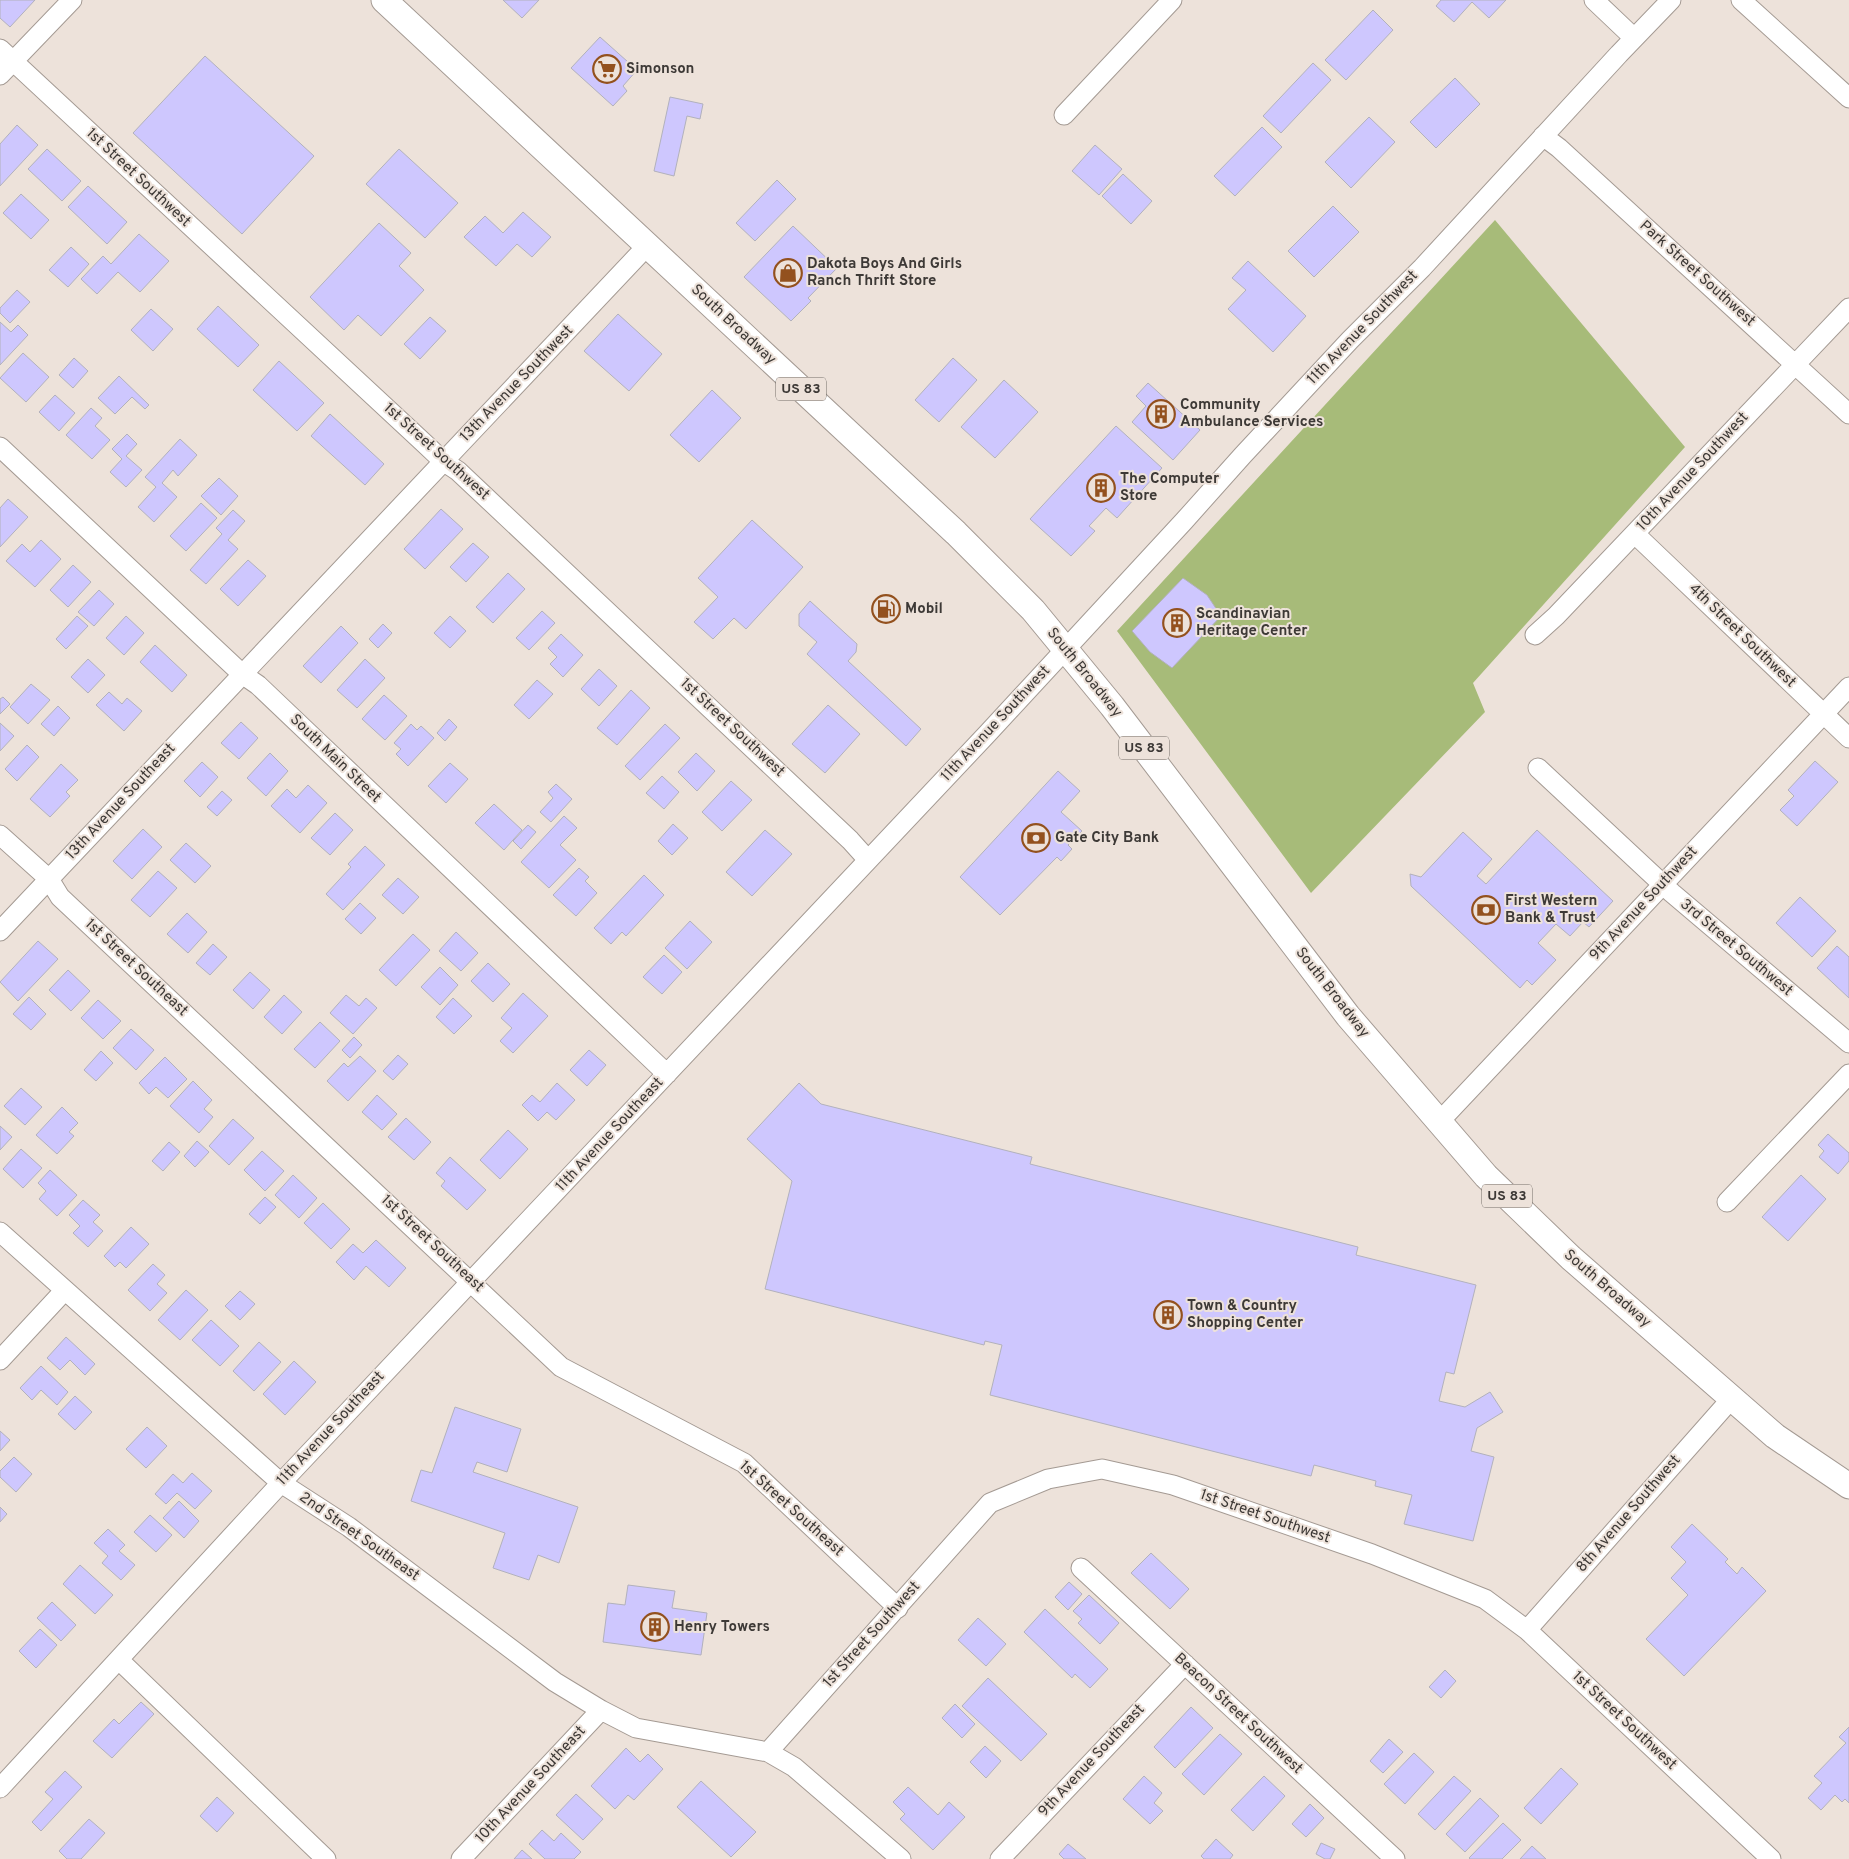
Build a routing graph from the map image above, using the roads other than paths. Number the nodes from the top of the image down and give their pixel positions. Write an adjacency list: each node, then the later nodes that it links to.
1 (72, 0): 8 (street)
2 (384, 0): 13 (main road, South Broadway / US 83)
3 (1172, 0): 11 (street)
4 (1594, 0): 7 (street)
5 (1671, 0): 7 (street, 11th Avenue Southwest)
6 (1741, 0): 10 (street)
7 (1634, 38): 12 (street, 11th Avenue Southwest)
8 (7, 55): 9 (street); 18 (street, 1st Street Southwest)
9 (0, 75)
10 (1849, 98)
11 (1064, 115)
12 (1543, 136): 15 (street, Park Street Southwest); 21 (street, 11th Avenue Southwest)
13 (647, 246): 18 (street, 13th Avenue Southwest); 21 (main road, South Broadway / US 83)
14 (1849, 308): 15 (street, 10th Avenue Southwest)
15 (1795, 363): 16 (street, Park Street Southwest); 19 (street, 10th Avenue Southwest)
16 (1849, 414)
17 (0, 447): 22 (street, South Main Street)
18 (443, 461): 22 (street, 13th Avenue Southwest); 28 (street, 1st Street Southwest)
19 (1635, 534): 20 (street, 10th Avenue Southwest); 24 (street, 4th Street Southwest)
20 (1535, 635)
21 (1065, 649): 28 (street, 11th Avenue Southwest); 35 (main road, South Broadway / US 83)
22 (242, 674): 29 (street, 13th Avenue Southeast); 33 (street, South Main Street)
23 (1849, 687): 24 (street, 9th Avenue Southwest)
24 (1823, 714): 25 (street, 4th Street Southwest); 30 (street, 9th Avenue Southwest)
25 (1849, 738)
26 (1538, 768): 30 (street, 3rd Street Southwest)
27 (0, 835): 29 (street, 1st Street Southeast)
28 (868, 860): 33 (street, 11th Avenue Southwest)
29 (49, 879): 31 (street, 13th Avenue Southeast); 38 (street, 1st Street Southeast)
30 (1662, 885): 32 (street, 3rd Street Southwest); 35 (street, 9th Avenue Southwest)
31 (0, 931)
32 (1849, 1043)
33 (667, 1074): 38 (street, 11th Avenue Southeast)
34 (1849, 1074): 36 (street)
35 (1439, 1122): 41 (main road, South Broadway / US 83)
36 (1727, 1202)
37 (0, 1232): 39 (street, 2nd Street Southeast)
38 (470, 1281): 42 (street, 11th Avenue Southeast); 45 (street, 1st Street Southeast)
39 (65, 1290): 40 (street); 42 (street, 2nd Street Southeast)
40 (0, 1360)
41 (1732, 1398): 43 (main road, South Broadway / US 83); 46 (street, 8th Avenue Southwest)
42 (281, 1483): 47 (street, 11th Avenue Southeast); 49 (street, 2nd Street Southeast)
43 (1849, 1486)
44 (1081, 1568): 48 (street, Beacon Street Southwest)
45 (898, 1608): 46 (street, 1st Street Southwest); 50 (street, 1st Street Southwest)
46 (1527, 1630): 57 (street, 1st Street Southwest)
47 (119, 1660): 51 (street, 11th Avenue Southeast); 52 (street)
48 (1185, 1664): 55 (street, 9th Avenue Southeast); 56 (street, Beacon Street Southwest)
49 (601, 1710): 50 (street, 2nd Street Southeast); 53 (street, 10th Avenue Southeast)
50 (768, 1752): 54 (street)
51 (0, 1788)
52 (326, 1859)
53 (461, 1859)
54 (901, 1859)
55 (1000, 1859)
56 (1395, 1859)
57 (1771, 1859)

